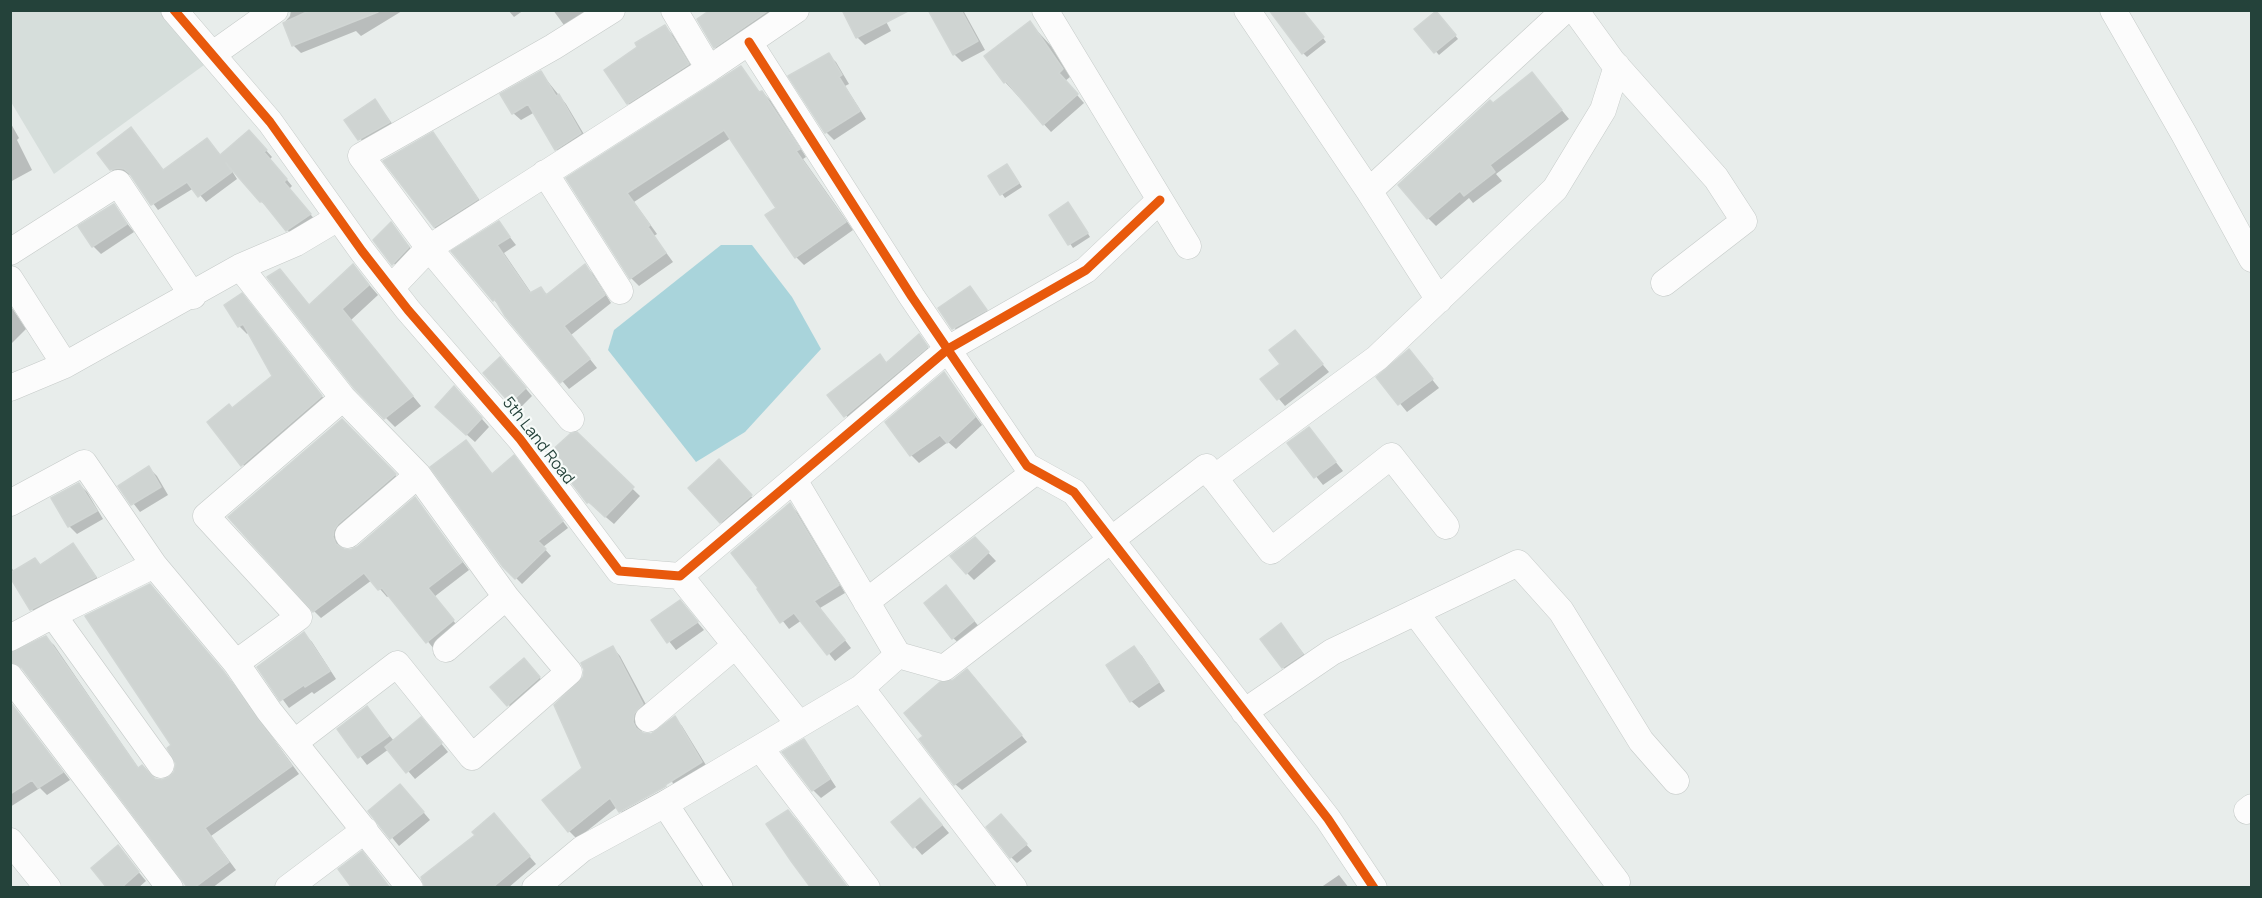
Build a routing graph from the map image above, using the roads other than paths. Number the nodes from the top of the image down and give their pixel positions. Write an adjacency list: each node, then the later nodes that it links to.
1 (174, 10): 12 (street, 5th Land Road)
2 (274, 10): 12 (street)
3 (612, 10): 20 (street)
4 (674, 10): 14 (street)
5 (796, 10): 11 (street)
6 (1045, 10): 17 (street)
7 (1247, 10): 16 (street)
8 (1564, 10): 16 (street)
9 (1575, 10): 13 (street)
10 (2113, 10): 22 (street)
11 (749, 42): 14 (street); 30 (street)
12 (213, 54): 18 (street, 5th Land Road)
13 (1617, 66): 25 (street); 29 (street)
14 (710, 69): 15 (street)
15 (545, 173): 20 (street); 27 (street)
16 (1369, 191): 29 (street)
17 (1160, 200): 19 (street); 30 (street)
18 (338, 218): 23 (street); 26 (street, 5th Land Road)
19 (1188, 246)
20 (429, 248): 26 (street); 34 (street)
21 (10, 252): 28 (street)
22 (2252, 259)
23 (240, 267): 28 (street); 33 (street)
24 (10, 279): 31 (street)
25 (1664, 283)
26 (391, 288): 44 (street, 5th Land Road)
27 (620, 291)
28 (193, 296): 31 (street)
29 (1438, 300): 37 (street)
30 (948, 350): 35 (street); 38 (street)
31 (65, 365): 32 (street)
32 (10, 388)
33 (343, 398): 36 (street); 53 (street)
34 (571, 419)
35 (1036, 471): 42 (street); 46 (street)
36 (418, 475): 41 (street); 45 (street)
37 (1214, 478): 40 (street); 42 (street)
38 (794, 480): 44 (street); 46 (street)
39 (10, 503): 43 (street)
40 (1446, 526)
41 (348, 535)
42 (1111, 539): 52 (street); 56 (street)
43 (154, 565): 48 (street); 53 (street)
44 (680, 576): 50 (street)
45 (506, 597): 51 (street); 59 (street)
46 (866, 602): 52 (street)
47 (1415, 612): 56 (street); 62 (street); 66 (street)
48 (53, 615): 49 (street); 61 (street)
49 (10, 638)
50 (736, 645): 57 (street); 58 (street)
51 (446, 649)
52 (898, 655): 55 (street)
53 (236, 663): 59 (street)
54 (10, 676): 68 (street)
55 (861, 688): 58 (street); 74 (street)
56 (1244, 712): 75 (street)
57 (648, 719)
58 (799, 724): 60 (street)
59 (295, 742): 64 (street)
60 (760, 748): 63 (street); 73 (street)
61 (161, 765)
62 (1676, 781)
63 (665, 804): 71 (street); 72 (street)
64 (365, 830): 69 (street); 70 (street)
65 (10, 841): 67 (street)
66 (1617, 882)
67 (48, 888)
68 (170, 888)
69 (288, 888)
70 (410, 888)
71 (535, 888)
72 (720, 888)
73 (867, 888)
74 (1014, 888)
75 (1374, 888)

